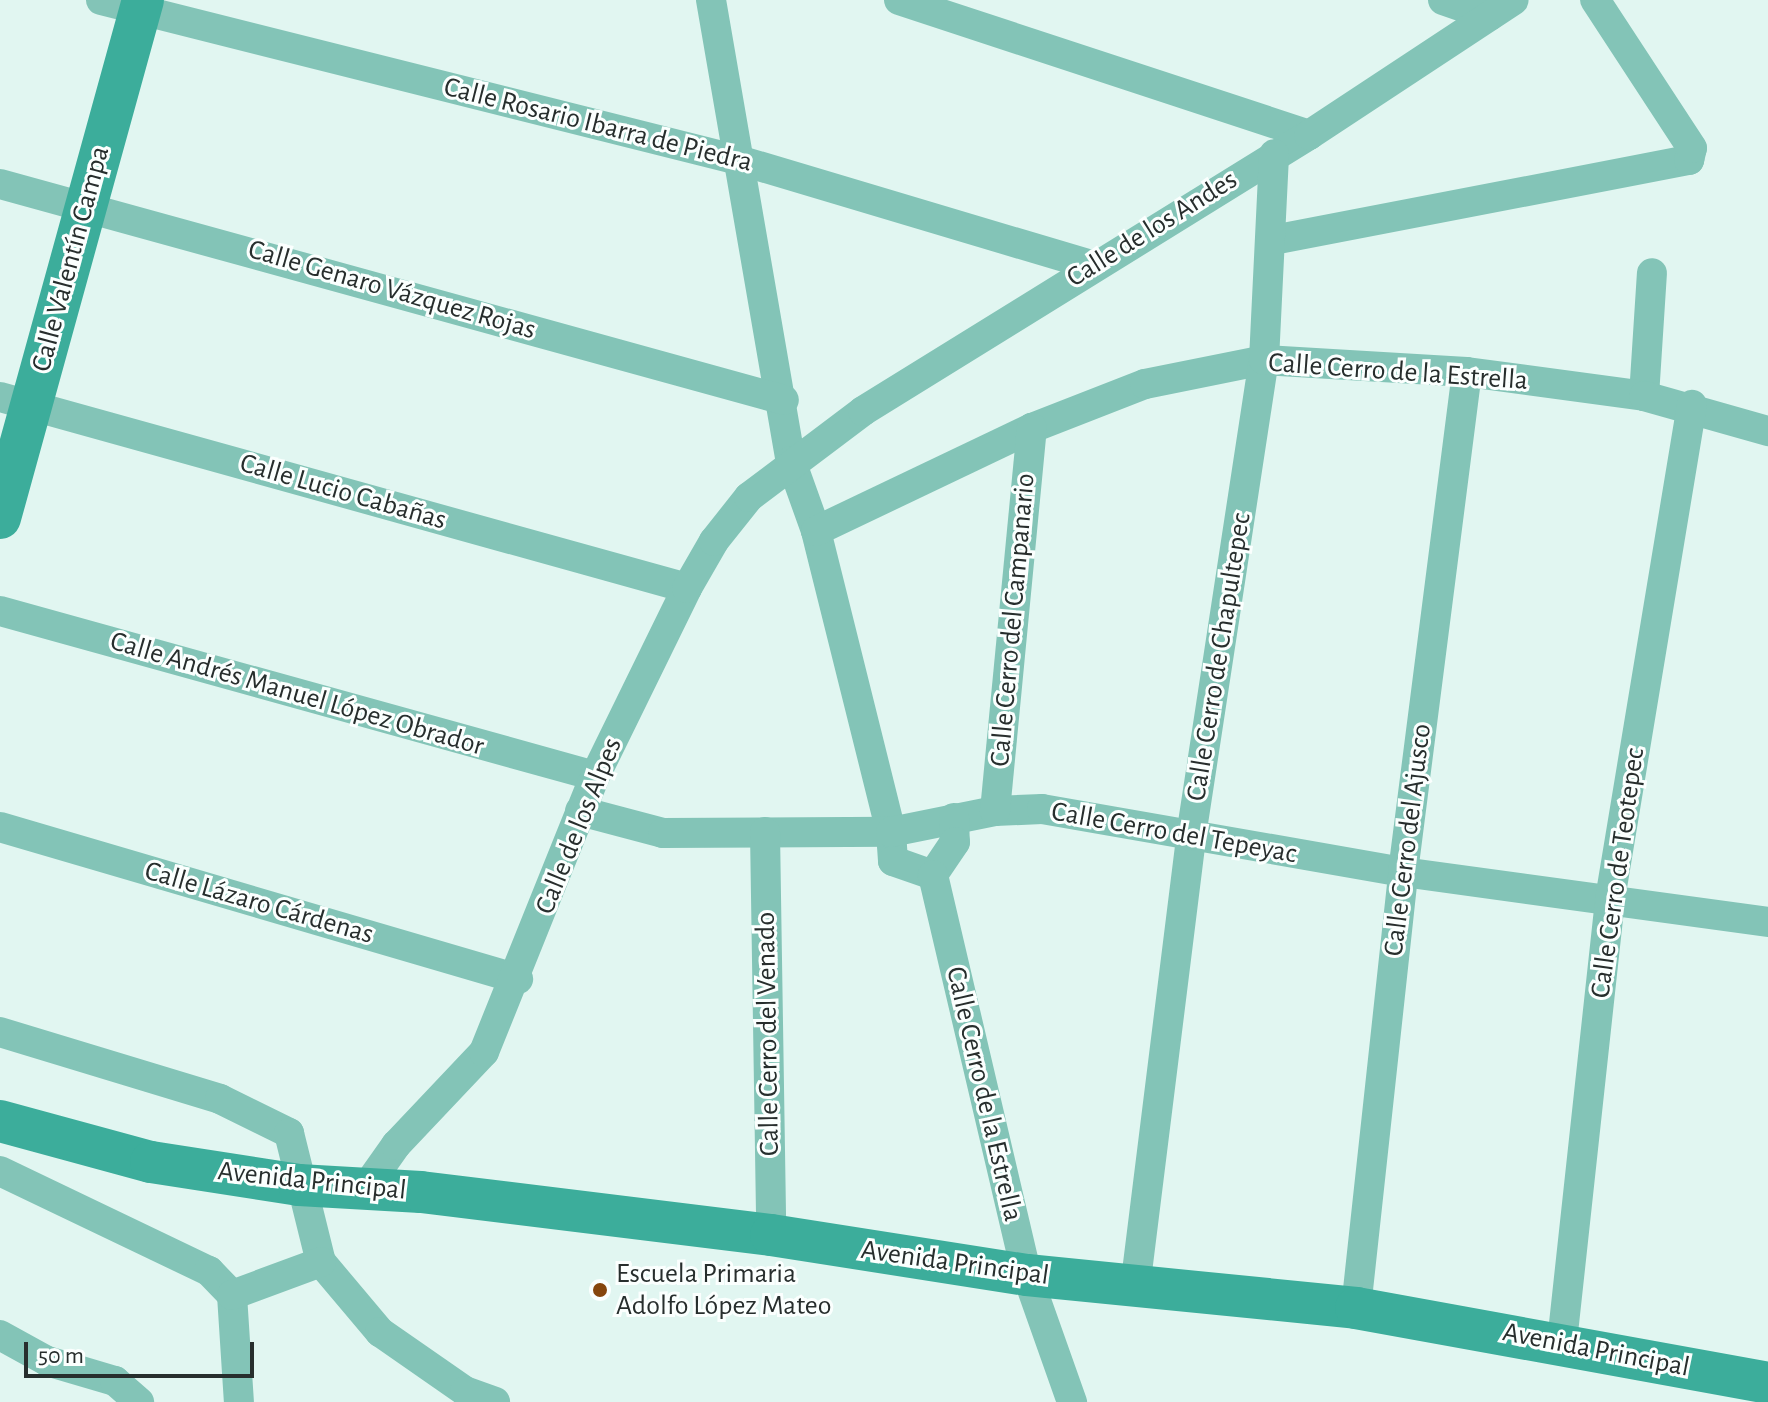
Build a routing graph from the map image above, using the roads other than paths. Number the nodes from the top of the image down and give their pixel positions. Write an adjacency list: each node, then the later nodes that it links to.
1 (711, 0): 9 (street)
2 (899, 0): 7 (street)
3 (1443, 0): 6 (street)
4 (1595, 0): 12 (street)
5 (128, 3): 9 (street, Calle Rosario Ibarra de Piedra); 11 (street, Calle Valentín Campa)
6 (1501, 8): 7 (street, Calle de los Andes)
7 (1309, 135): 8 (street, Calle de los Andes)
8 (1274, 154): 12 (street, Calle Cerro de Chapultepec); 13 (street, Calle de los Andes)
9 (742, 161): 13 (street, Calle Rosario Ibarra de Piedra); 18 (street)
10 (0, 184): 11 (street, Calle Genaro Vázquez Rojas)
11 (86, 204): 18 (street, Calle Genaro Vázquez Rojas); 19 (street, Calle Valentín Campa)
12 (1273, 240): 15 (street, Calle Cerro de Chapultepec)
13 (1091, 265): 23 (street, Calle de los Andes)
14 (1652, 273): 17 (street)
15 (1264, 360): 16 (street, Calle Cerro de la Estrella); 21 (street, Calle Cerro de la Estrella); 35 (street, Calle Cerro de Chapultepec)
16 (1467, 372): 17 (street, Calle Cerro de la Estrella); 36 (street, Calle Cerro del Ajusco)
17 (1644, 396): 20 (street, Calle Cerro de la Estrella)
18 (784, 400): 23 (street)
19 (15, 401): 24 (street, Calle Valentín Campa); 26 (street, Calle Lucio Cabañas)
20 (1692, 405): 22 (street, Calle Cerro de la Estrella); 38 (street, Calle Cerro de Teotepec)
21 (1032, 428): 25 (street, Calle Cerro de la Estrella); 30 (street, Calle Cerro del Campanario)
22 (1768, 431)
23 (791, 461): 25 (street); 26 (street, Calle de los Alpes)
24 (0, 518)
25 (816, 531): 34 (street)
26 (687, 588): 28 (street, Calle de los Alpes)
27 (0, 611): 28 (street, Calle Andrés Manuel López Obrador)
28 (595, 776): 29 (street, Calle de los Alpes)
29 (580, 811): 33 (street, Calle Cerro del Tepeyac); 40 (street, Calle de los Alpes)
30 (995, 811): 31 (street, Calle Cerro del Tepeyac); 35 (street, Calle Cerro del Tepeyac)
31 (954, 818): 34 (street, Calle Cerro del Tepeyac); 37 (street)
32 (0, 827): 40 (street, Calle Lázaro Cárdenas)
33 (765, 832): 34 (street, Calle Cerro del Tepeyac); 46 (street, Calle Cerro del Venado)
34 (891, 832): 37 (street)
35 (1191, 836): 36 (street, Calle Cerro del Tepeyac); 49 (street, Calle Cerro de Chapultepec)
36 (1403, 872): 38 (street, Calle Cerro del Tepeyac); 51 (street, Calle Cerro del Ajusco)
37 (933, 875): 48 (street, Calle Cerro de la Estrella)
38 (1610, 899): 39 (street, Calle Cerro del Tepeyac); 53 (street, Calle Cerro de Teotepec)
39 (1768, 922)
40 (518, 979): 45 (street, Calle de los Alpes)
41 (0, 1032): 44 (street)
42 (0, 1121): 44 (street, Avenida Principal)
43 (0, 1171): 50 (street)
44 (299, 1185): 45 (street, Avenida Principal); 47 (street)
45 (365, 1189): 46 (street, Avenida Principal)
46 (771, 1235): 48 (street, Avenida Principal)
47 (321, 1262): 50 (street); 57 (street)
48 (1027, 1275): 49 (street, Avenida Principal); 58 (street, Calle Cerro de la Estrella)
49 (1135, 1288): 51 (street, Avenida Principal)
50 (232, 1295): 56 (street)
51 (1356, 1308): 53 (street, Avenida Principal)
52 (0, 1335): 55 (street)
53 (1562, 1342): 54 (street, Avenida Principal)
54 (1768, 1383)
55 (139, 1402)
56 (239, 1402)
57 (495, 1402)
58 (1072, 1402)

